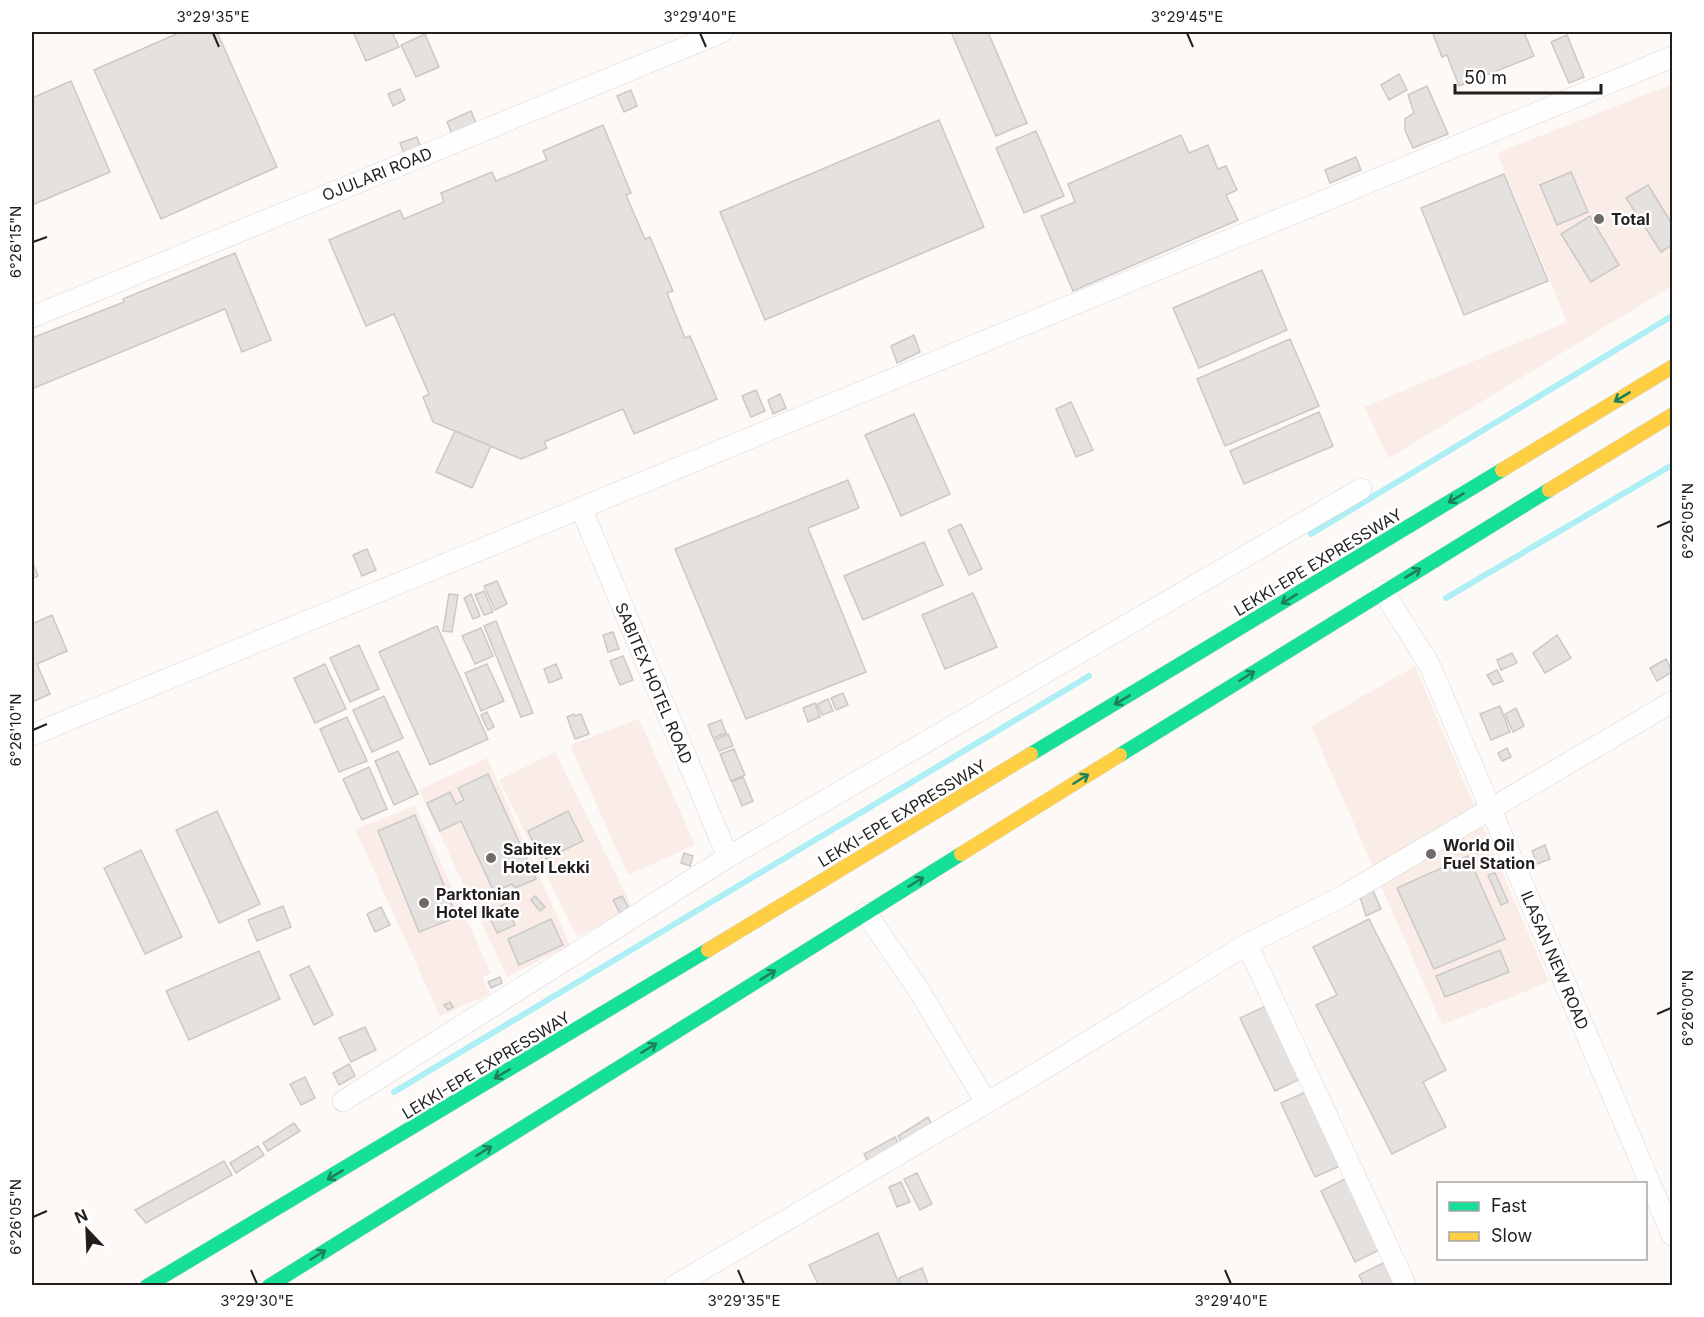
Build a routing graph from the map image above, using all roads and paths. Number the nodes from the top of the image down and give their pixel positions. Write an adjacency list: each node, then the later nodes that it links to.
1 (722, 32): 3 (street, OJULARI ROAD)
2 (1672, 57): 7 (street)
3 (32, 317)
4 (1672, 367): 15 (highway, LEKKI-EPE EXPRESSWAY, one-way to 15)
5 (1672, 415): 8 (highway, one-way to 5)
6 (1361, 489): 12 (street)
7 (581, 508): 10 (street); 12 (street, SABITEX HOTEL ROAD)
8 (1383, 591): 11 (street, ILASAN NEW ROAD); 13 (highway, one-way to 8)
9 (1672, 702): 11 (street)
10 (32, 735)
11 (1491, 810): 14 (street); 19 (street, ILASAN NEW ROAD)
12 (728, 857): 17 (street)
13 (866, 913): 18 (street); 21 (highway, one-way to 13)
14 (1246, 944): 18 (street); 23 (street)
15 (552, 1044): 16 (highway); 20 (highway, LEKKI-EPE EXPRESSWAY, one-way to 20)
16 (526, 1074)
17 (343, 1101)
18 (986, 1102): 22 (street)
19 (1672, 1235)
20 (147, 1286)
21 (269, 1286)
22 (674, 1286)
23 (1406, 1286)

